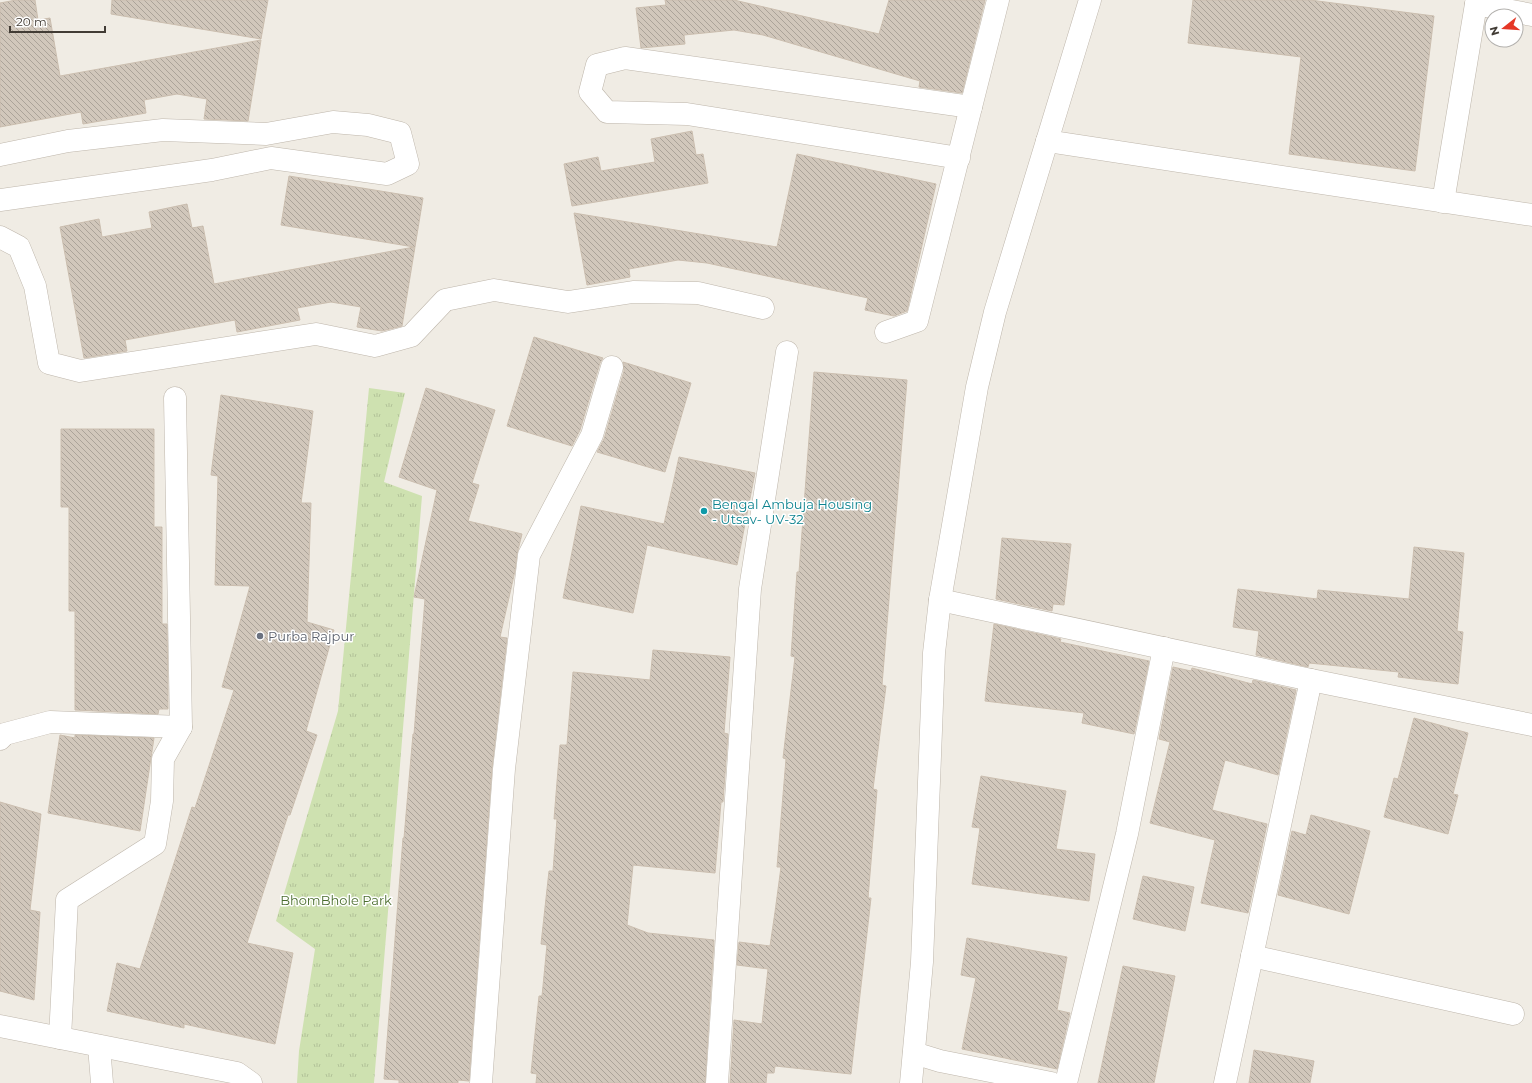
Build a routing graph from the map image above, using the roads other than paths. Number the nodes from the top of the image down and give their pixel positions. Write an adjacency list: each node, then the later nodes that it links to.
1 (998, 0): 5 (street)
2 (1090, 0): 6 (street)
3 (1476, 2): 4 (street); 10 (street)
4 (1532, 15)
5 (971, 107): 8 (street); 8 (street)
6 (1047, 141): 10 (street); 18 (street)
7 (0, 155): 9 (street)
8 (959, 158): 14 (street)
9 (0, 200)
10 (1443, 202): 11 (street)
11 (1532, 215)
12 (0, 237): 13 (street)
13 (763, 308)
14 (886, 332)
15 (787, 352): 33 (street)
16 (612, 366): 32 (street)
17 (175, 398): 22 (street)
18 (940, 600): 19 (street); 29 (street)
19 (1164, 648): 20 (street); 36 (street)
20 (1311, 680): 21 (street); 24 (street)
21 (1532, 725)
22 (181, 727): 23 (street); 27 (street)
23 (0, 738)
24 (1252, 956): 25 (street); 37 (street)
25 (1514, 1014)
26 (0, 1026): 27 (street)
27 (60, 1038): 28 (street)
28 (99, 1046): 30 (street); 31 (street)
29 (914, 1053): 34 (street); 35 (street)
30 (242, 1080)
31 (102, 1083)
32 (481, 1083)
33 (718, 1083)
34 (911, 1083)
35 (1051, 1083)
36 (1066, 1083)
37 (1225, 1083)

